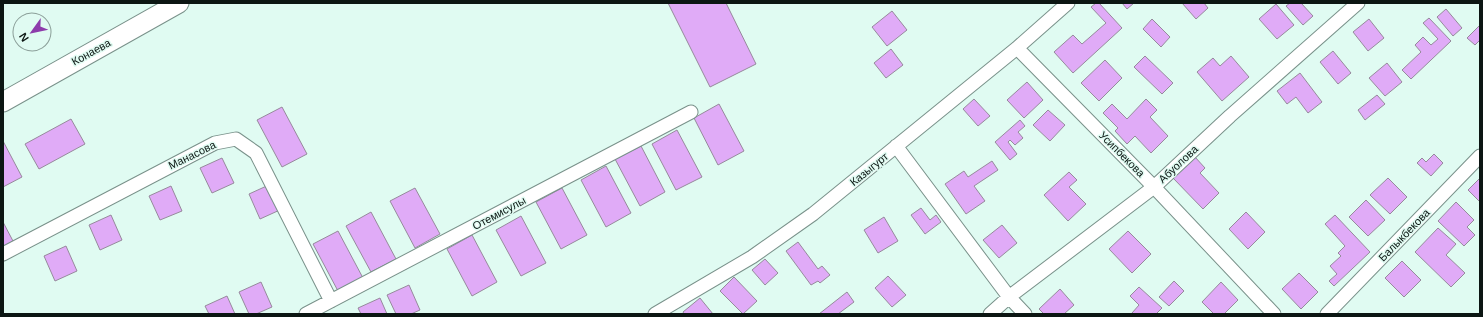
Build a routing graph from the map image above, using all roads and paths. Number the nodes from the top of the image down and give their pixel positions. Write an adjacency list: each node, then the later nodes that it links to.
1 (180, 3): 5 (main road, Конаева)
2 (1068, 3): 4 (street, Казыгурт)
3 (1358, 3): 9 (street, Абуолова)
4 (1017, 48): 7 (street, Казыгурт); 9 (street, Усипбекова)
5 (3, 102)
6 (692, 112): 12 (street, Отемисулы)
7 (896, 146): 11 (street); 14 (street, Казыгурт)
8 (1480, 156): 18 (street, Балыкбекова)
9 (1154, 187): 11 (street, Абуолова); 17 (street, Усипбекова)
10 (3, 254): 12 (street, Манасова)
11 (1009, 297): 15 (street, Абуолова); 16 (street)
12 (331, 301): 13 (street, Отемисулы)
13 (306, 314)
14 (655, 314)
15 (990, 314)
16 (1025, 314)
17 (1274, 314)
18 (1327, 314)

